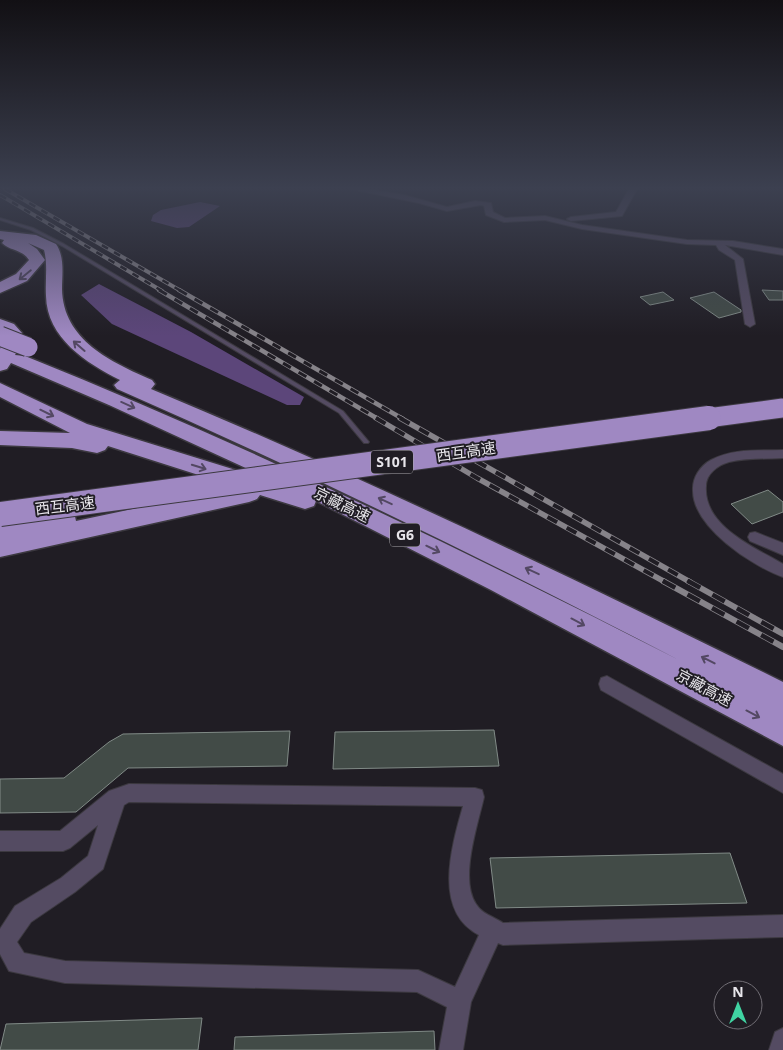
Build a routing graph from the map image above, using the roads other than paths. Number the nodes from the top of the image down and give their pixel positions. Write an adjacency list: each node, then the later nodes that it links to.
1 (27, 238): 8 (highway)
2 (49, 238): 18 (lane)
3 (662, 238): 5 (street)
4 (0, 241): 7 (highway, one-way to 7); 8 (highway)
5 (719, 243): 6 (street); 10 (street)
6 (783, 252)
7 (0, 288)
8 (55, 291): 17 (highway, one-way to 8)
9 (0, 324): 12 (highway)
10 (750, 324)
11 (0, 336): 12 (highway, 京藏高速 / G6, bridge)
12 (11, 356): 17 (highway, 京藏高速 / G6); 23 (highway, 京藏高速 / G6, one-way to 23)
13 (1, 390): 19 (highway, one-way to 19)
14 (783, 408): 22 (highway, 西互高速 / S101, bridge)
15 (783, 417): 21 (highway, 西互高速 / S101)
16 (0, 438): 19 (highway)
17 (261, 442): 30 (highway, 京藏高速 / G6, one-way to 17)
18 (366, 442)
19 (138, 448): 23 (highway, one-way to 23)
20 (783, 454): 28 (street)
21 (249, 493): 24 (highway, S101); 26 (highway)
22 (0, 514)
23 (379, 523): 31 (highway, 京藏高速 / G6, one-way to 31)
24 (0, 527)
25 (755, 536): 27 (street)
26 (0, 547)
27 (783, 549)
28 (783, 571)
29 (606, 684): 32 (street)
30 (783, 698)
31 (783, 730)
32 (783, 784)
33 (116, 798): 34 (street); 36 (street); 37 (street)
34 (0, 841)
35 (783, 926): 36 (street)
36 (493, 929): 38 (street)
37 (2, 941): 38 (street)
38 (460, 1001): 40 (street)
39 (783, 1040): 41 (street)
40 (451, 1050)
41 (781, 1050)

